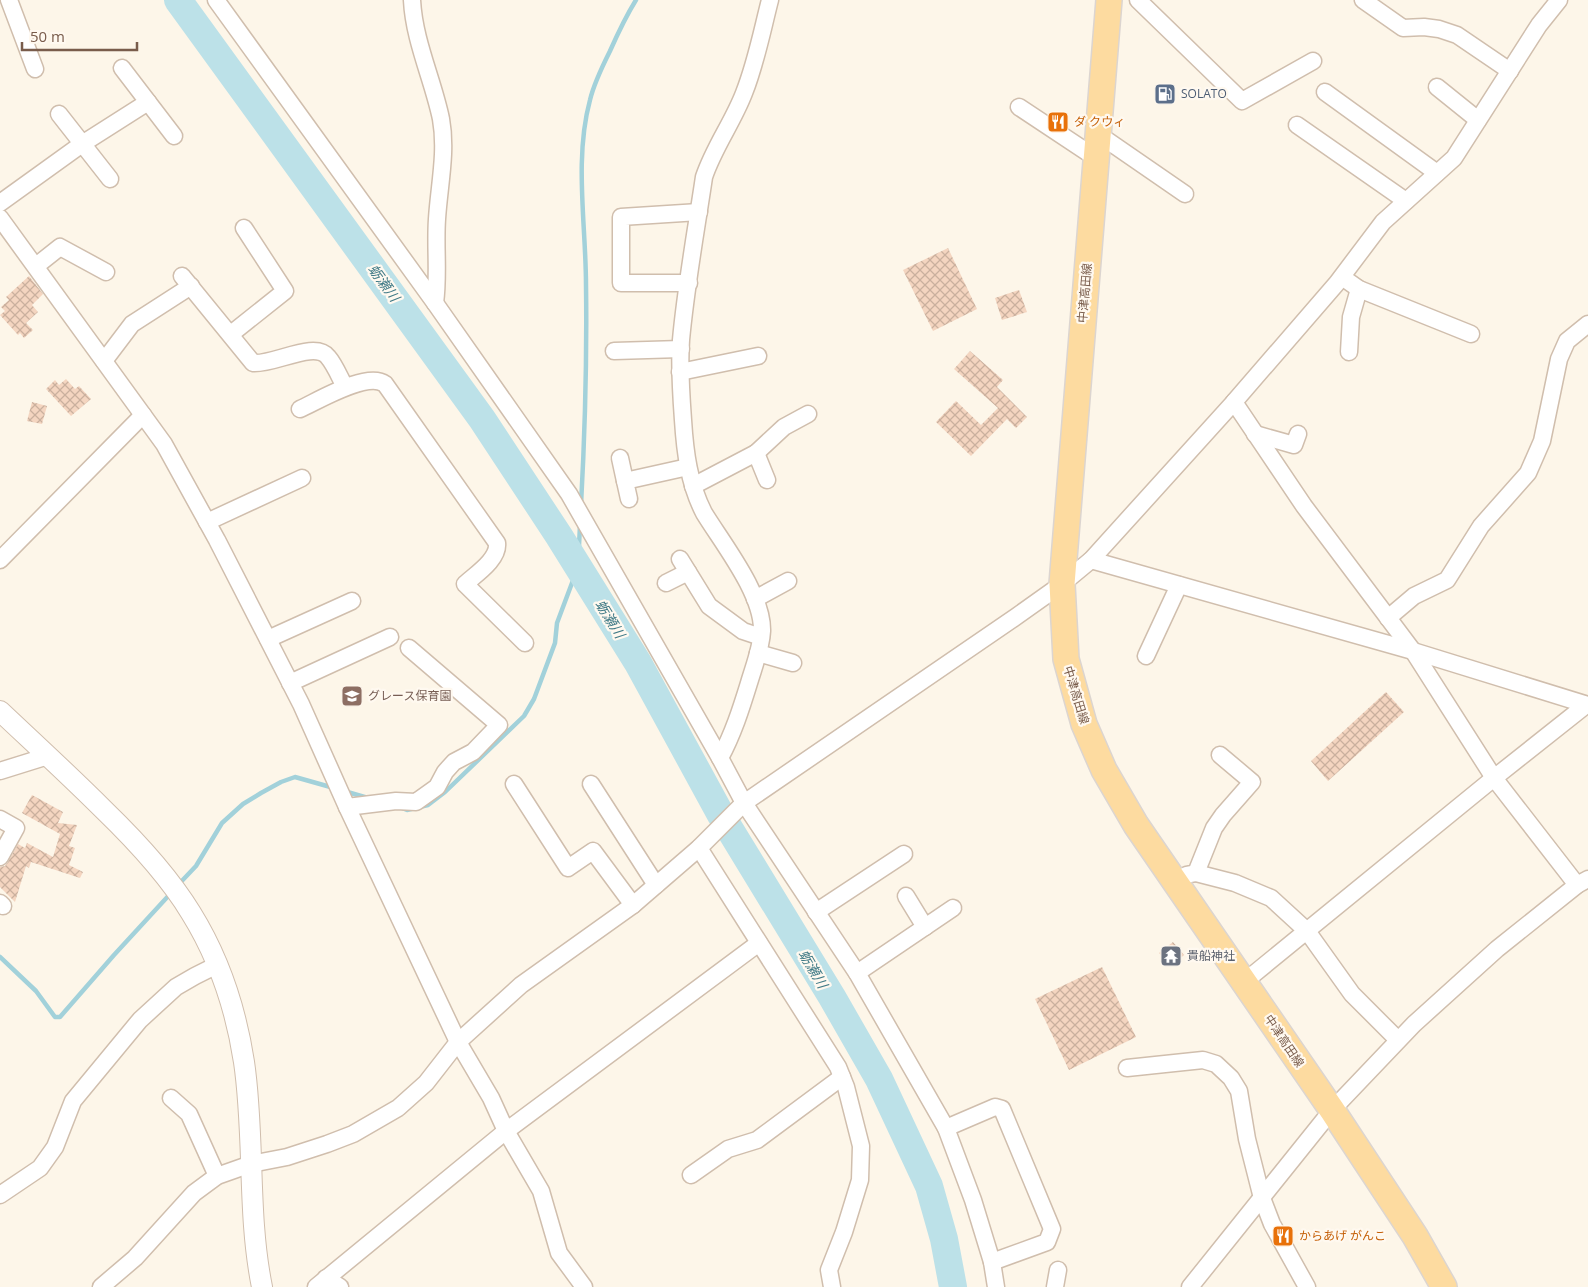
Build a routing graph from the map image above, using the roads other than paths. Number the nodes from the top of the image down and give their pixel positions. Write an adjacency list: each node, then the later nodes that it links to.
1 (9, 0): 11 (street)
2 (216, 0): 37 (street)
3 (412, 0): 37 (street)
4 (770, 0): 29 (street)
5 (1109, 0): 20 (main road, 中津高田線)
6 (1138, 0): 9 (street)
7 (1363, 0): 12 (street)
8 (1559, 0): 12 (street)
9 (1313, 61)
10 (122, 68): 15 (street)
11 (35, 70)
12 (1510, 71): 18 (street)
13 (1437, 87): 18 (street)
14 (1325, 92): 24 (street)
15 (148, 102): 21 (street); 22 (street)
16 (1019, 107): 23 (street)
17 (58, 114): 22 (street)
18 (1478, 120): 24 (street)
19 (1297, 125): 27 (street)
20 (1098, 134): 23 (main road, 中津高田線); 26 (street)
21 (174, 136)
22 (82, 144): 25 (street); 28 (street)
23 (1096, 158): 67 (main road, 中津高田線)
24 (1437, 173): 27 (street)
25 (110, 179)
26 (1185, 194)
27 (1406, 201): 34 (street)
28 (0, 203)
29 (699, 212): 35 (street); 35 (street)
30 (3, 227): 32 (street)
31 (244, 228): 39 (street)
32 (36, 266): 33 (street); 45 (street)
33 (106, 272)
34 (1342, 277): 36 (street); 48 (street)
35 (689, 284): 41 (street)
36 (1359, 289): 40 (street); 43 (street)
37 (435, 303): 85 (street)
38 (1588, 324): 71 (street)
39 (231, 334): 45 (street); 47 (street)
40 (1471, 334)
41 (681, 349): 42 (street); 46 (street)
42 (614, 351)
43 (1349, 352)
44 (758, 356): 46 (street)
45 (104, 361): 51 (street)
46 (680, 372): 56 (street)
47 (345, 387): 49 (street); 74 (street)
48 (1234, 402): 52 (street); 64 (street)
49 (300, 410)
50 (808, 414): 54 (street)
51 (143, 415): 62 (street); 63 (street)
52 (1255, 434): 53 (street); 71 (street)
53 (1298, 434)
54 (756, 453): 58 (street); 60 (street)
55 (620, 458): 59 (street)
56 (688, 467): 59 (street); 60 (street)
57 (302, 478): 62 (street)
58 (767, 480)
59 (625, 481): 61 (street)
60 (693, 486): 69 (street)
61 (629, 499)
62 (207, 522): 73 (street)
63 (0, 560)
64 (1091, 560): 67 (street); 68 (street)
65 (788, 581): 69 (street)
66 (666, 583): 75 (street)
67 (1062, 584): 90 (street); 96 (main road, 中津高田線)
68 (1179, 585): 77 (street); 78 (street)
69 (755, 599): 75 (street)
70 (352, 601): 73 (street)
71 (1388, 618): 77 (street)
72 (390, 638): 80 (street)
73 (268, 639): 80 (street)
74 (525, 643)
75 (760, 645): 79 (street); 85 (street)
76 (410, 648): 91 (street)
77 (1413, 651): 81 (street); 87 (street)
78 (1146, 656)
79 (793, 663)
80 (290, 683): 91 (street)
81 (1587, 705): 87 (street)
82 (0, 711): 84 (street)
83 (1220, 755): 96 (street)
84 (48, 756): 86 (street); 106 (street)
85 (720, 758): 90 (street)
86 (0, 771)
87 (1494, 778): 97 (street); 104 (street)
88 (514, 784): 100 (street)
89 (591, 784): 98 (street)
90 (742, 805): 93 (street); 102 (street)
91 (347, 807): 110 (street)
92 (0, 819): 95 (street)
93 (701, 845): 98 (street); 105 (street)
94 (904, 854): 102 (street)
95 (0, 856)
96 (1184, 875): 104 (street); 108 (main road, 中津高田線)
97 (1583, 882): 109 (street)
98 (656, 885): 100 (street)
99 (906, 896): 103 (street)
100 (633, 905): 110 (street)
101 (953, 908): 103 (street)
102 (816, 912): 107 (street)
103 (925, 927): 107 (street)
104 (1306, 931): 108 (street); 109 (street)
105 (759, 943): 112 (street); 116 (street)
106 (217, 965): 117 (street); 120 (street)
107 (857, 973): 115 (street)
108 (1244, 982): 114 (main road, 中津高田線)
109 (1398, 1040): 114 (street)
110 (458, 1042): 116 (street); 117 (street)
111 (1127, 1068): 121 (street)
112 (842, 1077): 118 (street); 128 (street)
113 (171, 1098): 119 (street)
114 (1332, 1110): 121 (street); 133 (main road, 中津高田線)
115 (946, 1128): 122 (street); 122 (street)
116 (506, 1130): 125 (street); 127 (street)
117 (251, 1164): 119 (street); 126 (street)
118 (691, 1175)
119 (217, 1176): 124 (street)
120 (0, 1195)
121 (1262, 1198): 131 (street); 132 (street)
122 (992, 1262): 129 (street)
123 (1058, 1270): 130 (street)
124 (110, 1284)
125 (327, 1284)
126 (262, 1287)
127 (584, 1287)
128 (832, 1287)
129 (996, 1287)
130 (1055, 1287)
131 (1190, 1287)
132 (1307, 1287)
133 (1444, 1287)

